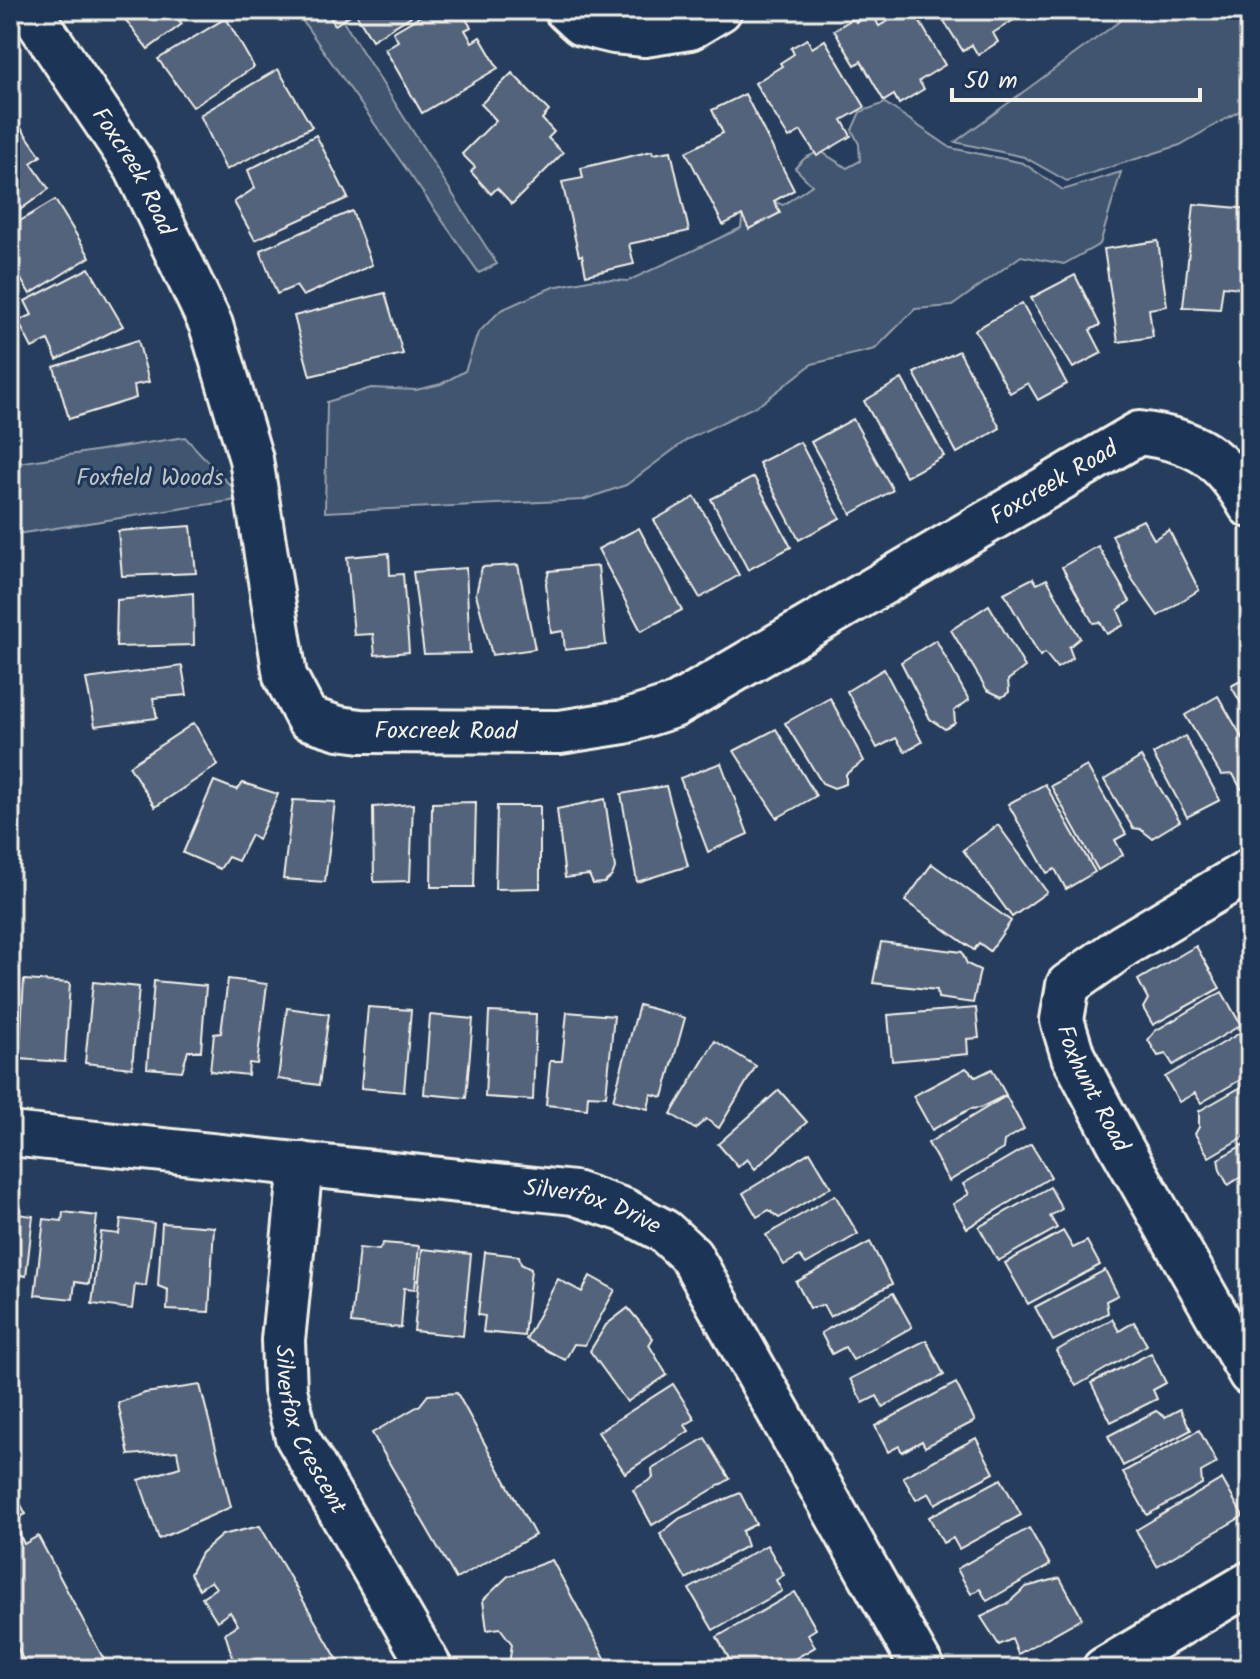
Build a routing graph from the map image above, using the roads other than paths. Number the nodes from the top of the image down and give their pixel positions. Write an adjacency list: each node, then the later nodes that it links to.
1 (30, 10): 4 (street, Foxcreek Road)
2 (566, 10): 3 (street)
3 (720, 10)
4 (1250, 506)
5 (1250, 870): 8 (street, Foxhunt Road)
6 (10, 1134): 7 (street, Silverfox Drive)
7 (301, 1164): 10 (street, Silverfox Crescent); 11 (street, Silverfox Drive)
8 (1250, 1374)
9 (1250, 1583): 12 (street)
10 (431, 1669)
11 (923, 1669)
12 (1104, 1669)

